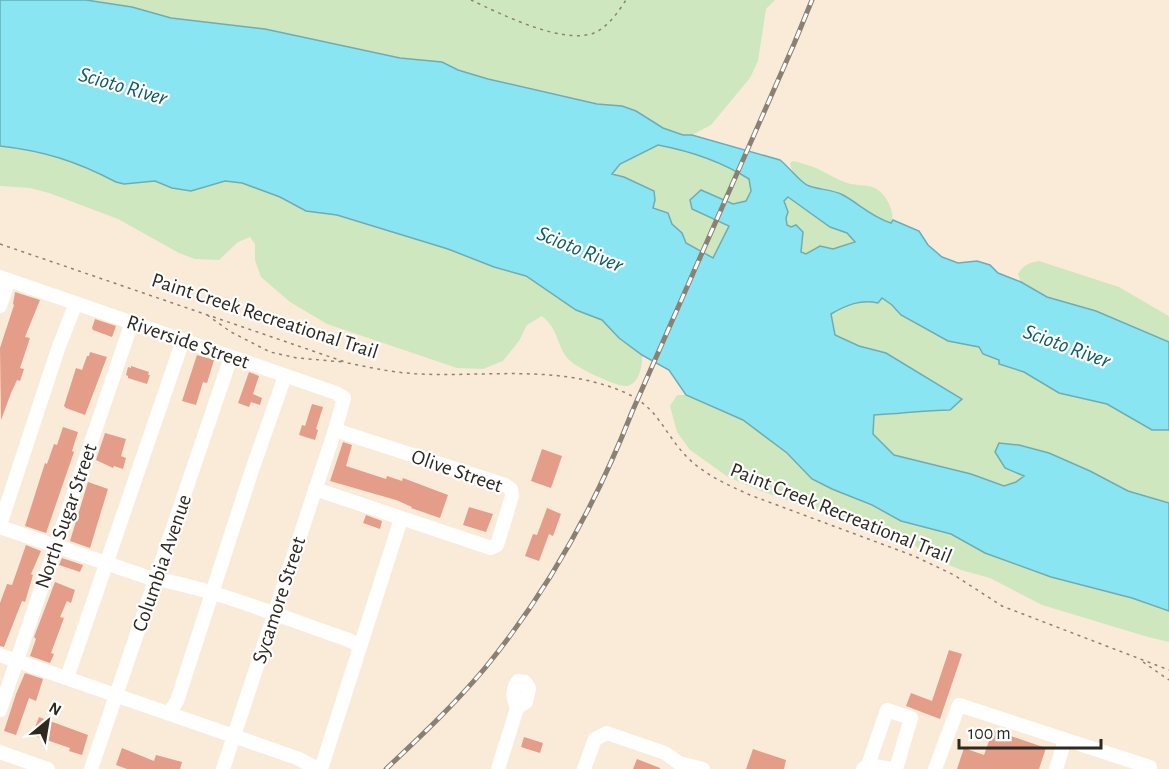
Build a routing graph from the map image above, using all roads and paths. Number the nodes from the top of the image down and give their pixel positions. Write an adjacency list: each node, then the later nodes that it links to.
1 (471, 0): 2 (path)
2 (626, 0)
3 (0, 244): 7 (path, Paint Creek Recreational Trail)
4 (4, 278): 5 (street, Riverside Street); 6 (street)
5 (76, 303): 8 (street, Riverside Street); 16 (street)
6 (0, 306)
7 (206, 314): 11 (path, Paint Creek Recreational Trail); 11 (path)
8 (132, 322): 9 (street, Riverside Street); 17 (street, North Sugar Street)
9 (183, 340): 10 (street, Riverside Street); 18 (street)
10 (231, 357): 12 (street, Riverside Street); 19 (street, Columbia Avenue)
11 (348, 363): 24 (path, Paint Creek Recreational Trail)
12 (285, 375): 13 (street, Riverside Street); 20 (street)
13 (335, 430): 14 (street, Sycamore Street); 15 (street, Olive Street)
14 (315, 489): 15 (street, Olive Street); 21 (street, Sycamore Street)
15 (400, 519): 22 (street)
16 (0, 526): 17 (street)
17 (57, 546): 18 (street); 25 (street, North Sugar Street)
18 (106, 564): 19 (street); 27 (street)
19 (156, 579): 20 (street); 29 (street, Columbia Avenue)
20 (211, 594): 21 (street); 32 (street)
21 (275, 615): 22 (street); 33 (street, Sycamore Street)
22 (359, 646): 43 (street)
23 (0, 655): 25 (street)
24 (1140, 660): 26 (path, Paint Creek Recreational Trail); 28 (path)
25 (17, 661): 27 (street); 31 (street, North Sugar Street)
26 (1169, 670)
27 (67, 678): 29 (street)
28 (1169, 680)
29 (116, 696): 32 (street); 41 (street, Columbia Avenue)
30 (517, 708): 44 (street)
31 (0, 710)
32 (169, 713): 33 (street)
33 (234, 736): 42 (street, Sycamore Street); 43 (street)
34 (1065, 740): 39 (street); 48 (street); 49 (street)
35 (0, 752): 36 (street)
36 (26, 765): 40 (street)
37 (678, 766): 45 (street); 46 (street)
38 (866, 767): 47 (street); 47 (street)
39 (1152, 768)
40 (48, 769)
41 (91, 769)
42 (223, 769)
43 (319, 769)
44 (498, 769)
45 (584, 769)
46 (703, 769)
47 (894, 769)
48 (935, 769)
49 (1056, 769)

